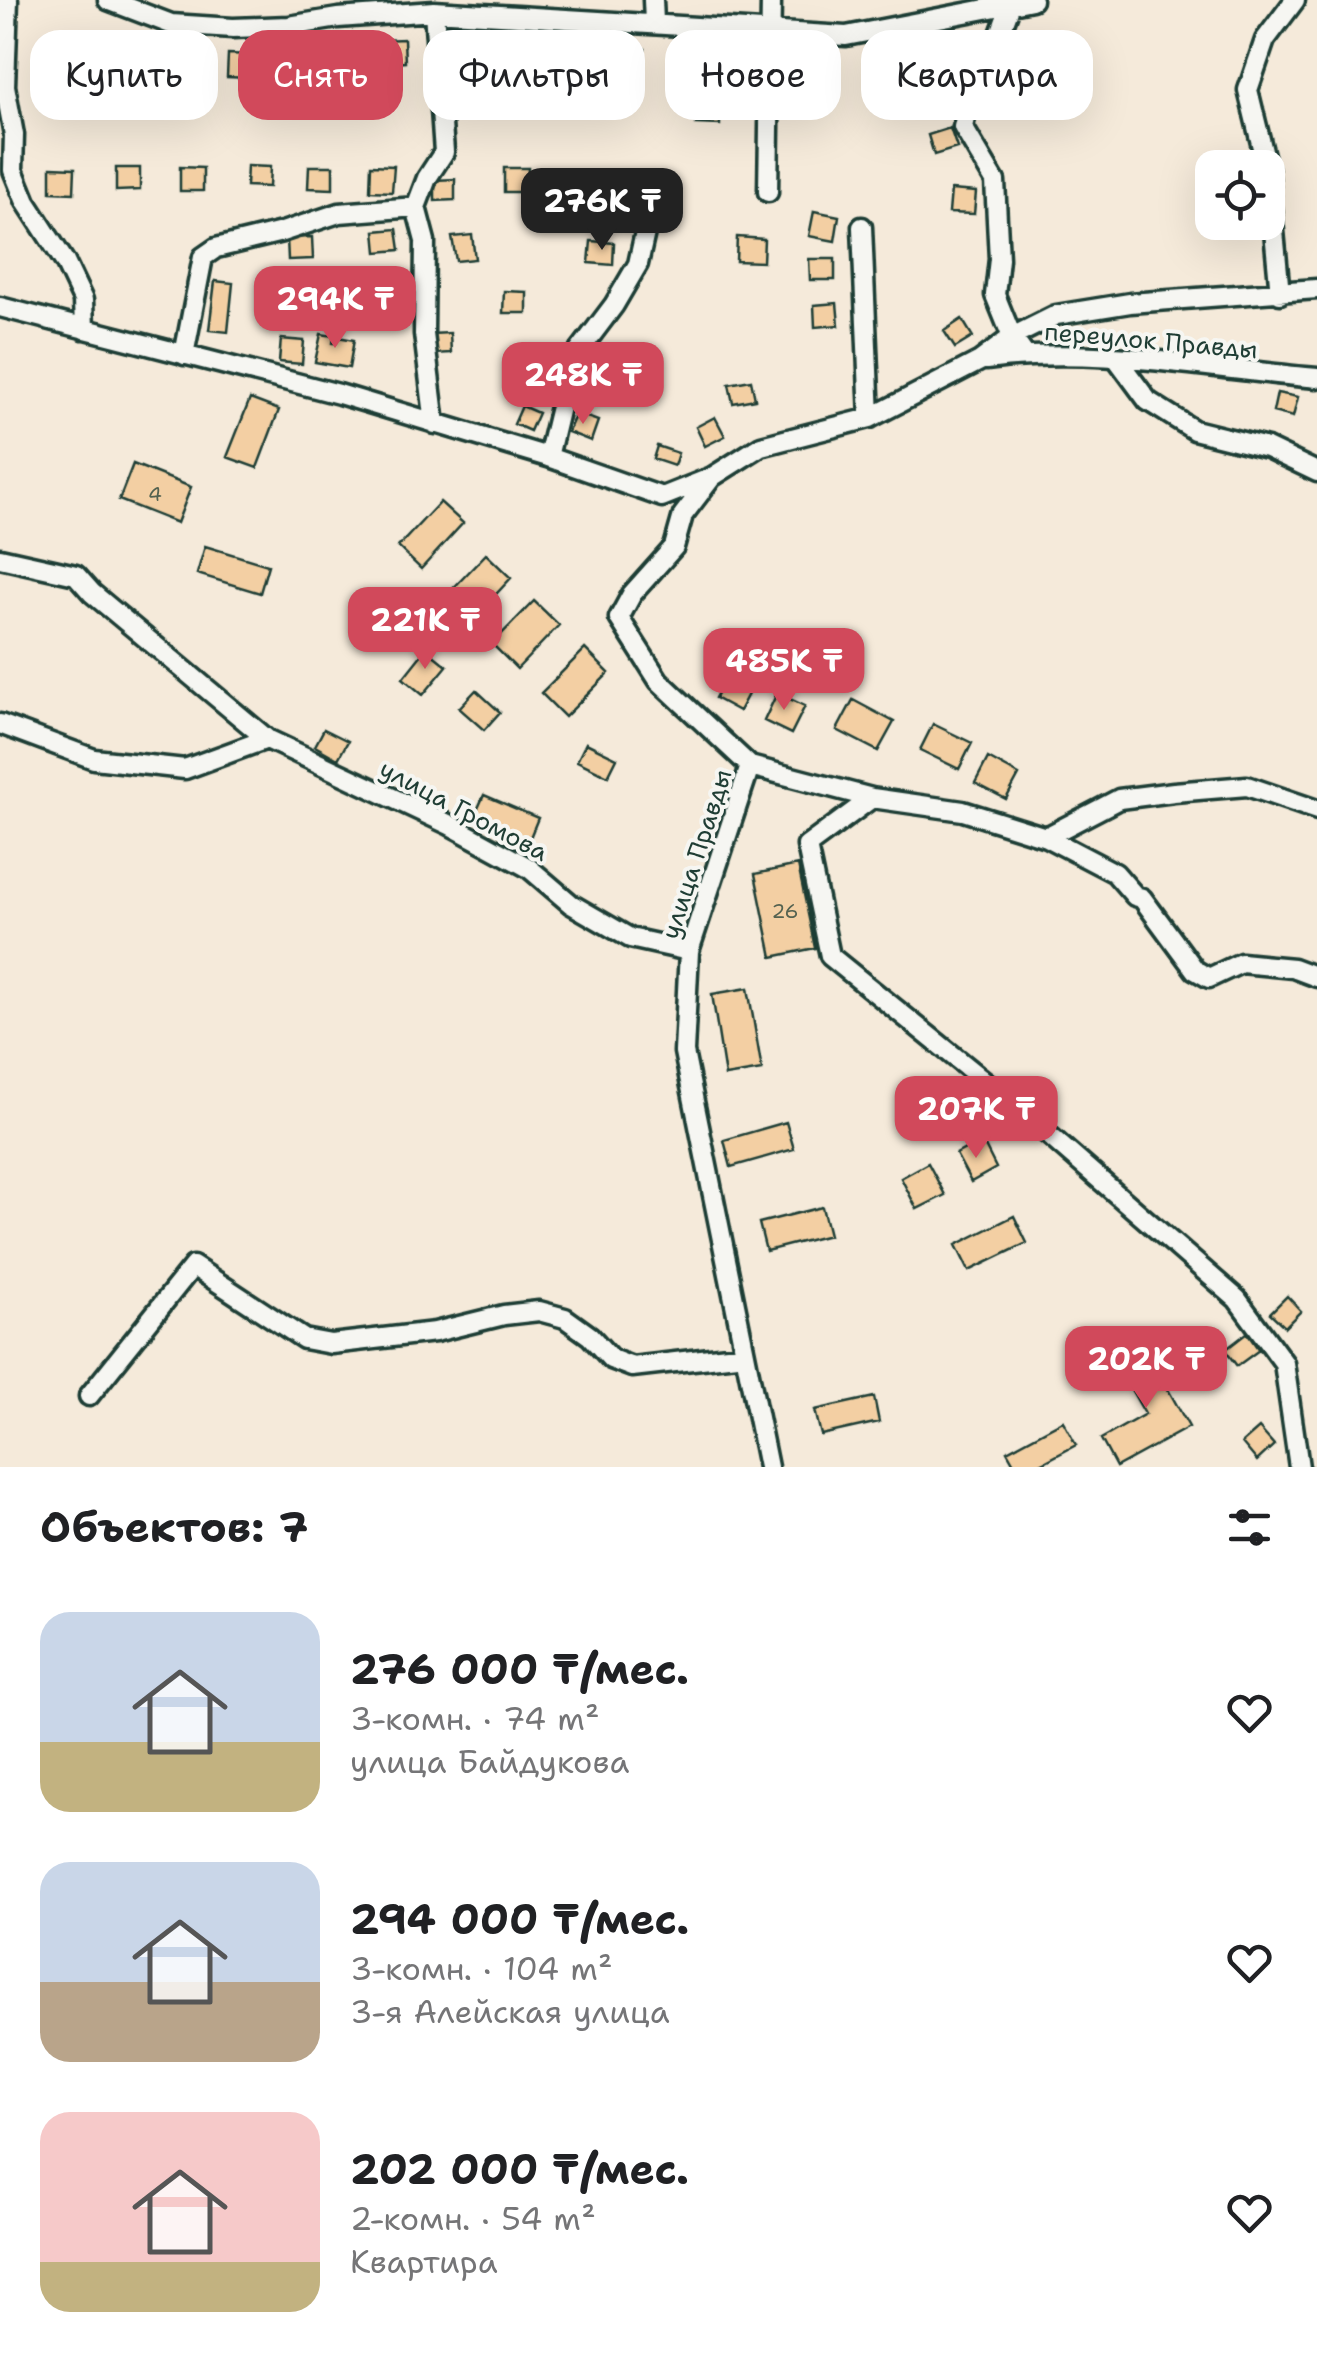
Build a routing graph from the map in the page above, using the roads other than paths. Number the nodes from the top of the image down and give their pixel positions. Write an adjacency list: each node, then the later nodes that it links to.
1 (8, 0): 22 (street)
2 (108, 0): 8 (street)
3 (653, 0): 9 (street)
4 (771, 0): 10 (street)
5 (1032, 0): 7 (street)
6 (1295, 0): 13 (street)
7 (1011, 4): 11 (street); 23 (street)
8 (434, 11): 9 (street); 15 (street)
9 (654, 22): 10 (street)
10 (769, 30)
11 (841, 36)
12 (768, 120): 14 (street)
13 (1263, 150)
14 (768, 192)
15 (416, 207): 24 (street); 30 (street)
16 (648, 218): 31 (street)
17 (862, 227): 29 (street)
18 (1275, 240): 20 (street)
19 (1317, 289): 20 (street)
20 (1280, 294): 23 (street)
21 (0, 307): 22 (street)
22 (84, 328): 24 (street)
23 (1012, 337): 25 (street); 27 (street)
24 (184, 355): 30 (street)
25 (1025, 355): 26 (street, переулок Правды); 27 (street, переулок Правды)
26 (1117, 359): 28 (street, переулок Правды); 32 (street)
27 (980, 361): 29 (street)
28 (1317, 378)
29 (870, 418): 33 (street)
30 (436, 424): 31 (street)
31 (548, 457): 33 (street)
32 (1317, 472)
33 (712, 477): 37 (street)
34 (0, 558): 36 (street, улица Громова)
35 (0, 724): 36 (street)
36 (267, 739): 41 (street, улица Громова)
37 (750, 766): 38 (street, улица Правды); 41 (street, улица Правды)
38 (872, 798): 40 (street, улица Правды); 46 (street)
39 (1317, 810): 40 (street)
40 (1046, 837): 42 (street, улица Правды)
41 (689, 951): 43 (street, улица Правды)
42 (1317, 977)
43 (746, 1354): 44 (street); 45 (street, улица Правды)
44 (89, 1396)
45 (768, 1467)
46 (1299, 1467)

